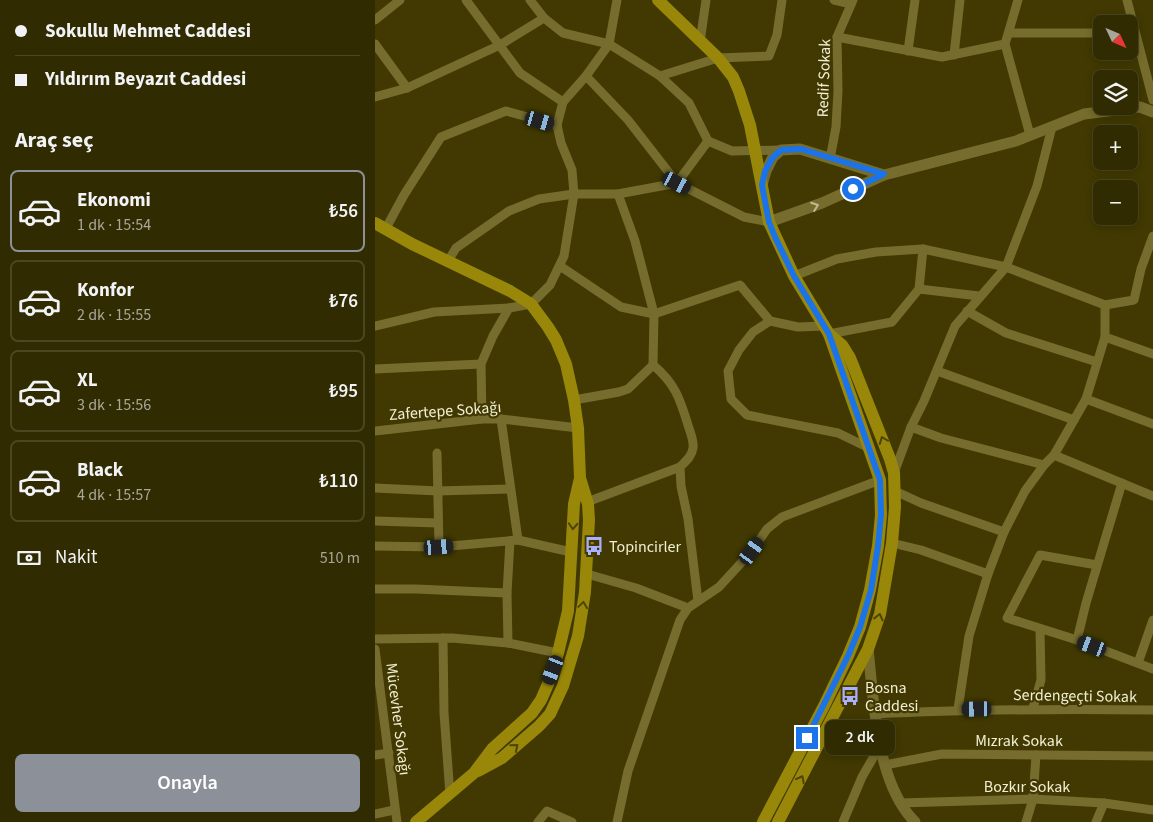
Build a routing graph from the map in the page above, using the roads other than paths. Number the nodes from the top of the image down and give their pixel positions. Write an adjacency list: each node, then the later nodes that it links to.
1 (400, 0): 16 (street)
2 (466, 0): 24 (street)
3 (530, 0): 15 (street)
4 (617, 0): 22 (street)
5 (658, 0): 20 (main road)
6 (706, 0): 20 (street)
7 (781, 0): 28 (street)
8 (834, 0): 13 (street)
9 (915, 0): 25 (street)
10 (960, 0): 27 (street)
11 (1018, 0): 17 (street)
12 (1127, 0): 14 (street)
13 (852, 2): 19 (street, Redif Sokak)
14 (1129, 15)
15 (544, 18): 22 (street); 24 (street)
16 (375, 20)
17 (1009, 33): 18 (street); 23 (street)
18 (1093, 33)
19 (837, 37): 25 (street); 43 (street, Redif Sokak)
20 (700, 42): 28 (main road)
21 (375, 44): 31 (street)
22 (609, 44): 29 (street); 30 (street)
23 (1005, 44): 27 (street); 39 (street)
24 (500, 46): 31 (street); 34 (street)
25 (908, 51): 27 (street)
26 (1138, 53): 33 (street)
27 (954, 55)
28 (718, 58): 30 (street); 41 (main road)
29 (586, 76): 34 (street); 45 (street)
30 (660, 76): 40 (street)
31 (407, 88): 32 (street)
32 (375, 97)
33 (1153, 101): 35 (street)
34 (563, 102): 37 (street)
35 (1140, 107): 36 (street); 38 (street)
36 (1153, 112)
37 (557, 126): 47 (street); 50 (street)
38 (1052, 127): 39 (street); 55 (street)
39 (1030, 135): 44 (street)
40 (708, 141): 41 (street); 45 (street)
41 (755, 150): 42 (street); 46 (main road)
42 (781, 150): 43 (street); 46 (street)
43 (830, 159): 44 (street)
44 (884, 174): 49 (street, one-way to 44)
45 (677, 183): 48 (street); 49 (street)
46 (762, 185): 49 (main road)
47 (574, 194): 48 (street); 53 (street); 54 (street)
48 (618, 194): 63 (street)
49 (769, 222): 56 (main road)
50 (380, 226): 53 (main road)
51 (1153, 236): 60 (street)
52 (923, 249): 55 (street); 56 (street); 57 (street)
53 (448, 261): 59 (main road)
54 (560, 266): 59 (street); 63 (street)
55 (1006, 267): 58 (street); 60 (street)
56 (794, 276): 66 (main road)
57 (919, 288): 58 (street); 66 (street)
58 (979, 296): 62 (street)
59 (531, 304): 61 (street); 75 (main road)
60 (1105, 306): 67 (street)
61 (509, 308): 65 (street); 70 (street)
62 (967, 312): 69 (street); 73 (street)
63 (654, 314): 64 (street); 71 (street)
64 (770, 321): 66 (street); 83 (street)
65 (375, 326)
66 (826, 330): 83 (main road); 88 (main road, one-way to 66)
67 (1105, 337): 68 (street); 69 (street)
68 (1153, 354)
69 (1097, 362): 74 (street)
70 (481, 364): 72 (street); 76 (street)
71 (653, 365): 75 (street); 87 (street)
72 (375, 369)
73 (937, 371): 78 (street); 81 (street)
74 (1086, 399): 78 (street); 79 (street)
75 (574, 400): 80 (main road)
76 (482, 418): 77 (street, Zafertepe Sokağı); 82 (street, Zafertepe Sokağı)
77 (501, 418): 80 (street, Zafertepe Sokağı); 93 (street)
78 (1074, 420): 85 (street)
79 (1153, 424)
80 (578, 428): 89 (main road)
81 (911, 428): 86 (street); 88 (street)
82 (375, 430)
83 (869, 448): 90 (main road)
84 (437, 453): 94 (street)
85 (1054, 455): 86 (street); 91 (street)
86 (1044, 465): 100 (street)
87 (680, 467): 97 (street); 111 (street)
88 (894, 473): 95 (main road)
89 (580, 478): 97 (main road); 105 (main road, one-way to 105)
90 (880, 480): 111 (street); 148 (main road)
91 (1122, 482): 96 (street); 106 (street)
92 (375, 488): 94 (street)
93 (511, 489): 94 (street); 101 (street)
94 (437, 490): 99 (street)
95 (895, 491): 100 (street); 102 (main road)
96 (1153, 496)
97 (587, 502): 107 (main road)
98 (375, 521): 99 (street)
99 (437, 523): 104 (street)
100 (1004, 532): 108 (street)
101 (514, 541): 104 (street); 105 (street); 110 (street)
102 (892, 542): 108 (street); 120 (main road, one-way to 102)
103 (375, 546): 104 (street)
104 (439, 547)
105 (571, 552): 121 (main road)
106 (1097, 565): 114 (street); 117 (street)
107 (587, 574): 112 (street); 135 (main road, one-way to 107)
108 (988, 574): 126 (street)
109 (375, 589): 110 (street)
110 (507, 593): 118 (street)
111 (697, 601): 112 (street)
112 (688, 608): 147 (street)
113 (1153, 620): 122 (street)
114 (1040, 628): 117 (street); 125 (street)
115 (443, 638): 116 (street); 118 (street); 136 (street)
116 (375, 639)
117 (1077, 640): 122 (street)
118 (508, 643): 121 (street)
119 (375, 649): 124 (street, Mücevher Sokağı)
120 (868, 649): 128 (street); 149 (main road, one-way to 120)
121 (558, 653): 135 (main road)
122 (1138, 663): 123 (street)
123 (1153, 669)
124 (378, 692): 130 (street, Mücevher Sokağı)
125 (1033, 708): 126 (street, Serdengeçti Sokak); 127 (street, Serdengeçti Sokak)
126 (958, 710): 128 (street, Serdengeçti Sokak)
127 (1153, 710)
128 (876, 714): 129 (street)
129 (881, 744): 134 (street); 150 (street)
130 (389, 753): 131 (street); 140 (street, Mücevher Sokağı)
131 (375, 755)
132 (1036, 755): 133 (street, Mızrak Sokak); 134 (street, Mızrak Sokak); 137 (street)
133 (1153, 756)
134 (885, 765): 138 (street)
135 (474, 773): 136 (main road)
136 (450, 794): 144 (main road)
137 (1033, 799): 138 (street, Bozkır Sokak); 139 (street, Bozkır Sokak); 152 (street)
138 (900, 803): 151 (street)
139 (1104, 803): 141 (street, Bozkır Sokak); 153 (street)
140 (394, 810): 142 (street); 143 (street, Mücevher Sokağı)
141 (1153, 810)
142 (375, 814)
143 (397, 822)
144 (416, 822)
145 (538, 822): 146 (street)
146 (572, 822)
147 (617, 822)
148 (763, 822)
149 (778, 822)
150 (843, 822)
151 (915, 822)
152 (1026, 822)
153 (1096, 822)

